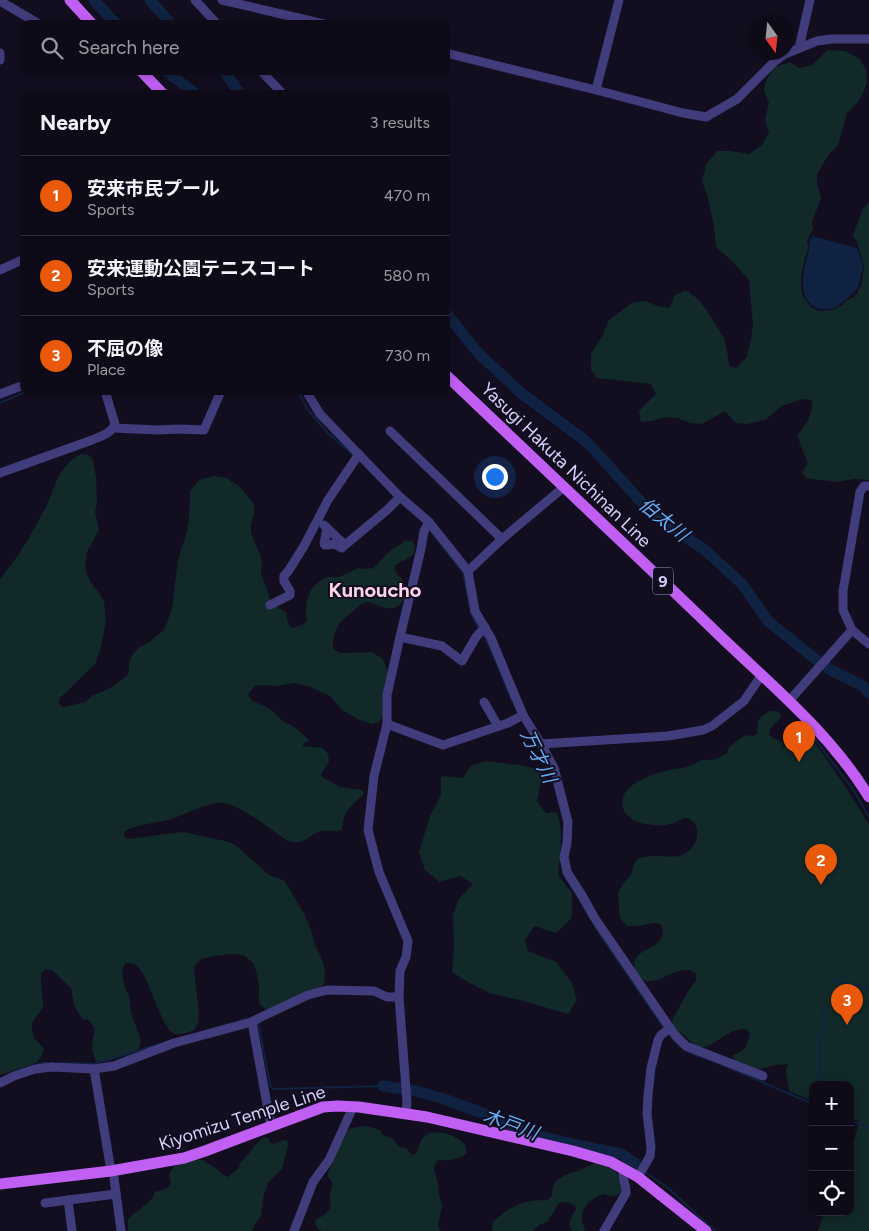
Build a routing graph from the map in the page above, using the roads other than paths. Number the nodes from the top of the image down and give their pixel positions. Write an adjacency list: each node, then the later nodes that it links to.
1 (70, 0): 9 (main road)
2 (195, 0): 10 (street)
3 (222, 0): 7 (street)
4 (619, 0): 21 (street)
5 (810, 0): 13 (street)
6 (0, 1): 8 (street)
7 (245, 2): 11 (street)
8 (32, 20)
9 (88, 20)
10 (213, 20)
11 (310, 20)
12 (869, 39): 13 (street)
13 (799, 48): 21 (street)
14 (0, 53): 16 (street)
15 (450, 55): 21 (street)
16 (0, 60)
17 (144, 75): 19 (main road)
18 (265, 75): 20 (street)
19 (159, 90)
20 (279, 90)
21 (596, 90)
22 (20, 261): 23 (street)
23 (0, 270)
24 (450, 379): 35 (main road, Yasugi Hakuta Nichinan Line / 9)
25 (20, 386): 26 (street)
26 (0, 394)
27 (106, 395): 30 (street)
28 (219, 395): 30 (street)
29 (308, 395): 32 (street)
30 (114, 428): 33 (street)
31 (390, 431): 40 (street)
32 (357, 457): 36 (street); 37 (street)
33 (0, 473)
34 (869, 486): 45 (street)
35 (564, 487): 40 (street); 48 (main road, Yasugi Hakuta Nichinan Line / 9)
36 (398, 499): 38 (street); 39 (street)
37 (318, 520): 39 (street); 43 (street)
38 (427, 525): 42 (street); 46 (street)
39 (327, 528): 41 (street)
40 (502, 539): 42 (street)
41 (342, 548)
42 (468, 571): 44 (street)
43 (270, 605)
44 (482, 630): 46 (street); 51 (street)
45 (851, 632): 47 (street); 49 (street)
46 (400, 637): 52 (street)
47 (869, 644)
48 (761, 676): 49 (main road, Yasugi Hakuta Nichinan Line / 9); 54 (street)
49 (792, 697): 55 (main road, Yasugi Hakuta Nichinan Line / 9)
50 (484, 702): 53 (street)
51 (523, 715): 53 (street); 54 (street)
52 (387, 724): 53 (street); 56 (street)
53 (498, 726)
54 (542, 744): 58 (street)
55 (869, 797)
56 (399, 997): 57 (street); 63 (street)
57 (252, 1022): 59 (street); 64 (street)
58 (670, 1028): 60 (street); 67 (street)
59 (94, 1069): 61 (street); 66 (street)
60 (763, 1076)
61 (0, 1083)
62 (353, 1107): 63 (main road, Kiyomizu Temple Line); 64 (main road, Kiyomizu Temple Line); 74 (street)
63 (406, 1114): 65 (main road, Kiyomizu Temple Line)
64 (271, 1126): 66 (main road, Kiyomizu Temple Line)
65 (624, 1168): 67 (main road, Kiyomizu Temple Line); 75 (street)
66 (112, 1171): 68 (main road, Kiyomizu Temple Line); 69 (street)
67 (638, 1177): 76 (main road, Kiyomizu Temple Line)
68 (0, 1184)
69 (116, 1194): 70 (street); 73 (street)
70 (68, 1200): 71 (street); 72 (street)
71 (45, 1203)
72 (72, 1231)
73 (121, 1231)
74 (294, 1231)
75 (604, 1231)
76 (706, 1231)

